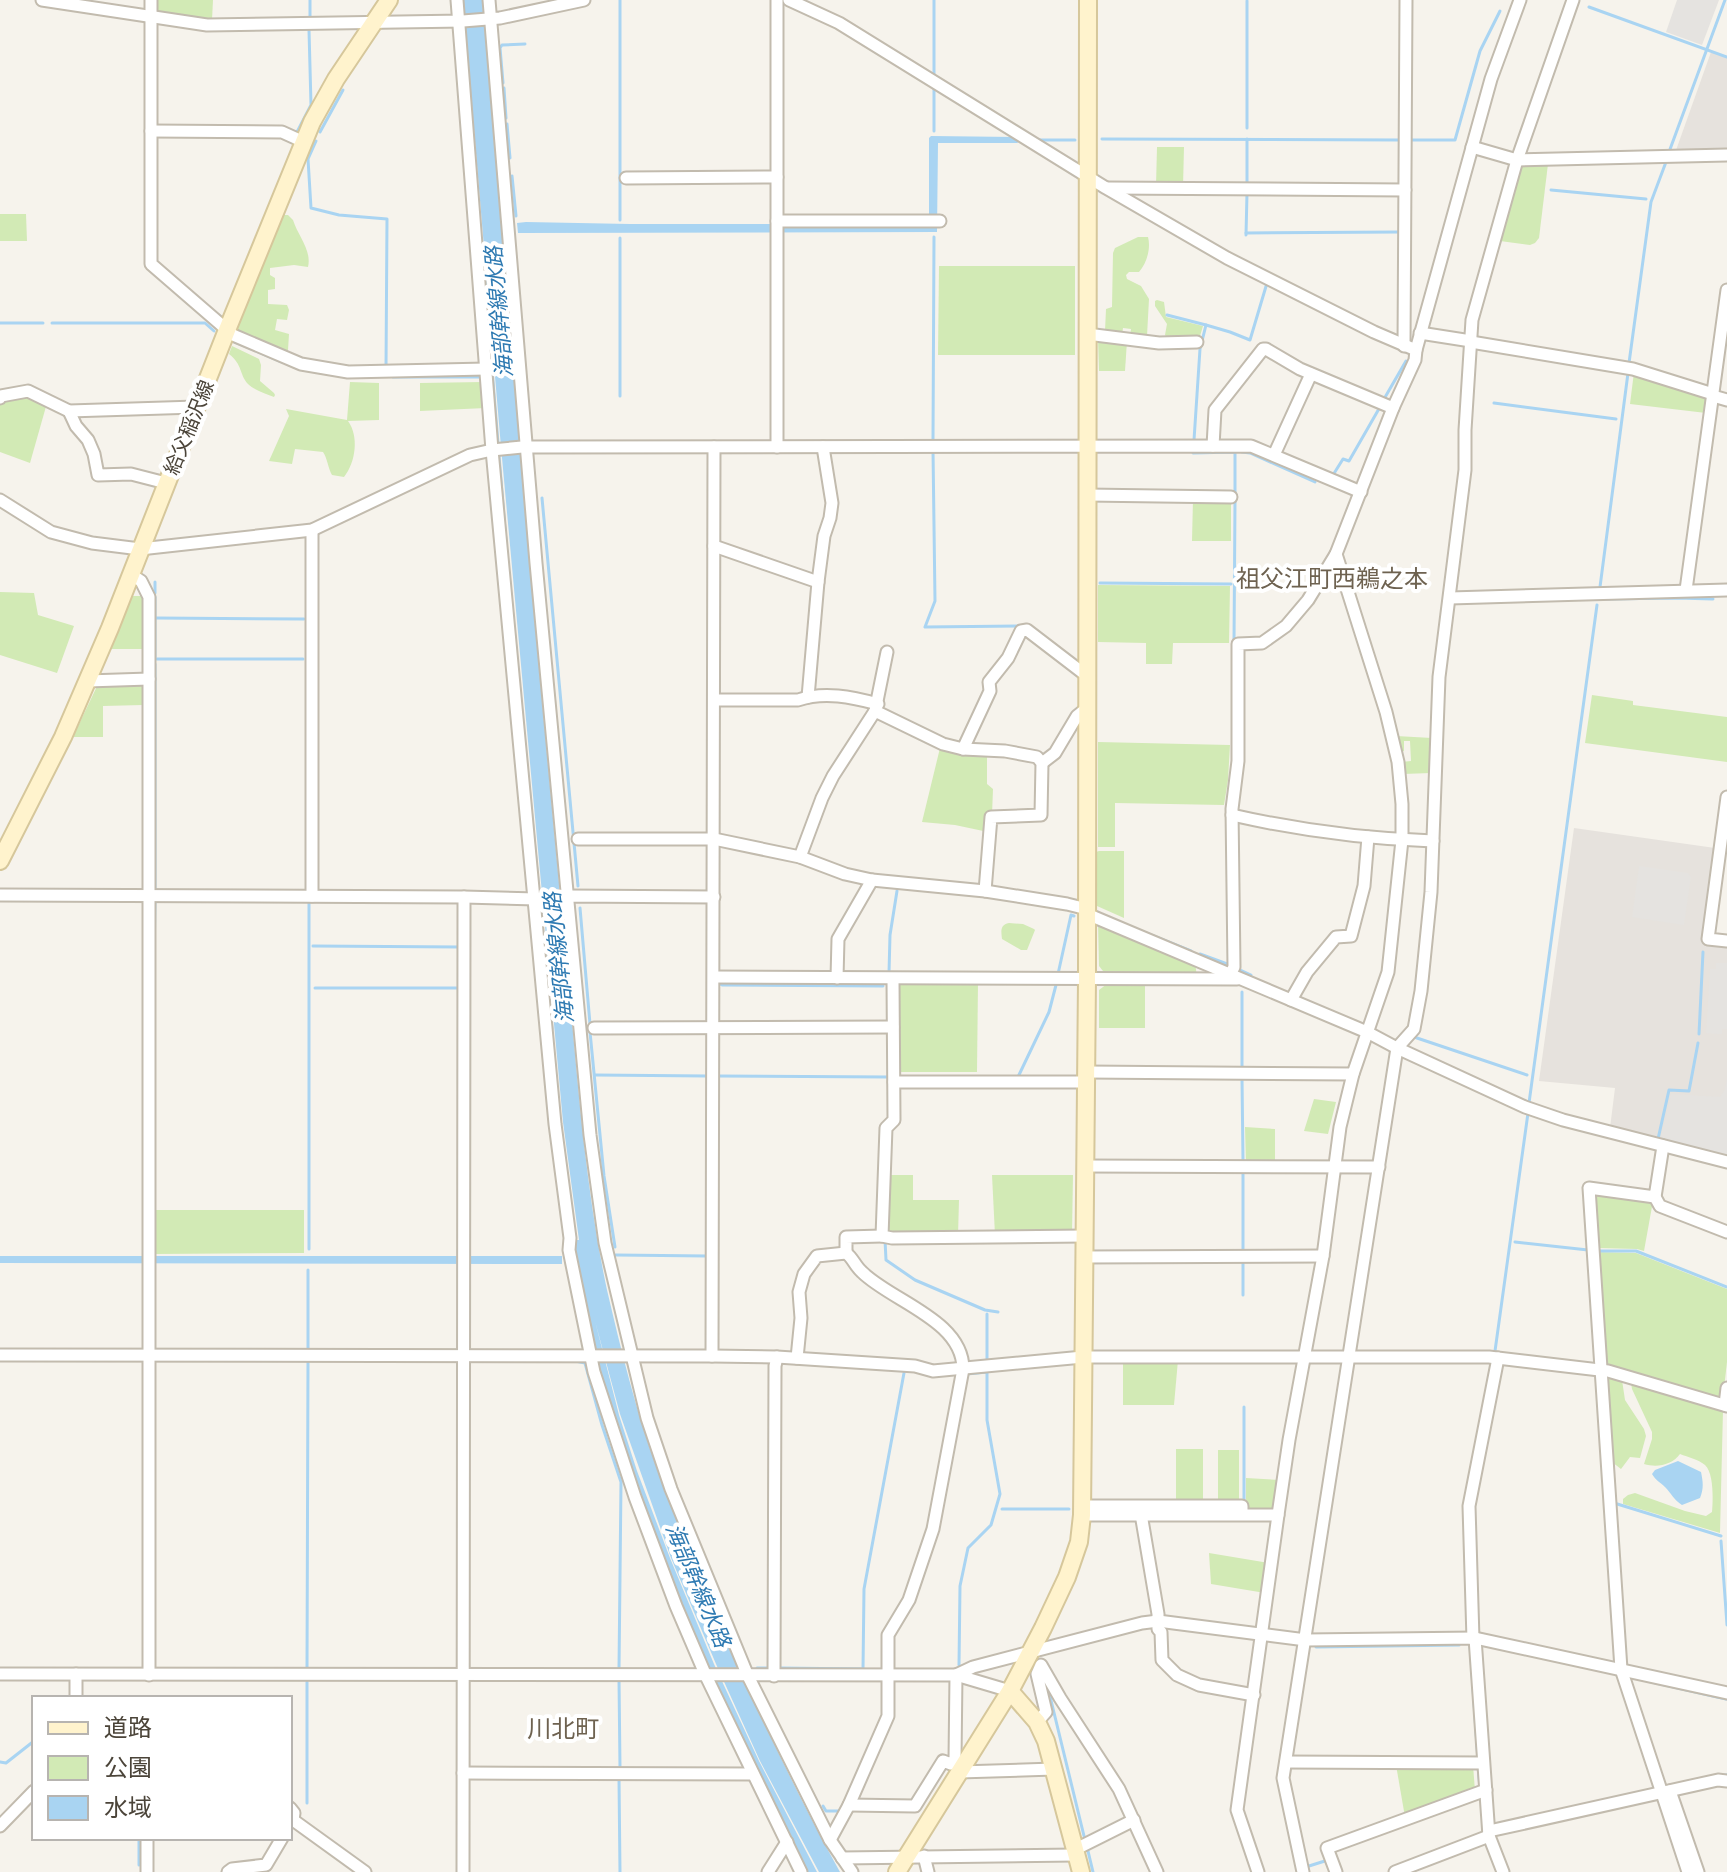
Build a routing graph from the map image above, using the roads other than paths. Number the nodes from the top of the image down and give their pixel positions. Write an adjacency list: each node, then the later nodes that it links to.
1 (42, 0): 13 (street)
2 (151, 0): 13 (street)
3 (389, 0): 16 (street, 給父稲沢線)
4 (457, 0): 15 (street)
5 (489, 0): 14 (street)
6 (584, 0): 14 (street)
7 (777, 0): 23 (street)
8 (789, 0): 22 (street)
9 (1088, 0): 22 (street)
10 (1406, 0): 26 (street)
11 (1520, 0): 19 (street)
12 (1573, 0): 21 (street)
13 (151, 16): 16 (street); 17 (street)
14 (488, 19): 15 (street); 49 (street)
15 (461, 21): 16 (street); 36 (street)
16 (372, 23): 18 (street, 給父稲沢線)
17 (151, 131): 18 (street); 30 (street)
18 (304, 142): 30 (street, 給父稲沢線)
19 (1472, 147): 21 (street); 31 (street)
20 (1727, 155): 21 (street)
21 (1517, 160): 34 (street)
22 (1088, 176): 25 (street); 32 (street)
23 (777, 177): 24 (street); 28 (street)
24 (626, 178)
25 (1106, 188): 26 (street); 35 (street)
26 (1405, 190): 35 (street)
27 (935, 221): 28 (street)
28 (777, 226): 47 (street)
29 (1727, 290): 38 (street)
30 (227, 330): 36 (street); 41 (street, 給父稲沢線)
31 (1420, 333): 34 (street); 35 (street)
32 (1087, 334): 33 (street); 44 (street)
33 (1197, 342)
34 (1471, 342): 38 (street); 65 (street)
35 (1410, 348): 42 (street)
36 (486, 369): 50 (street)
37 (1311, 374): 42 (street); 45 (street); 51 (street)
38 (1713, 395): 40 (street); 63 (street)
39 (0, 398): 43 (street)
40 (1727, 400)
41 (196, 407): 43 (street); 52 (street, 給父稲沢線)
42 (1393, 408): 53 (street)
43 (69, 411): 52 (street)
44 (1087, 446): 45 (street); 48 (street); 54 (street)
45 (1213, 446): 51 (street)
46 (714, 447): 47 (street); 49 (street); 58 (street)
47 (777, 447): 48 (street)
48 (823, 447): 62 (street)
49 (524, 448): 50 (street); 91 (street)
50 (494, 450): 57 (street); 94 (street)
51 (1274, 455): 53 (street)
52 (166, 483): 59 (street, 給父稲沢線)
53 (1361, 492): 60 (street)
54 (1087, 495): 55 (street); 67 (street)
55 (1231, 497)
56 (0, 500): 59 (street)
57 (312, 530): 59 (street); 90 (street)
58 (714, 546): 62 (street); 71 (street)
59 (140, 549): 61 (street, 給父稲沢線)
60 (1336, 554): 77 (street); 81 (street)
61 (130, 574): 68 (street); 69 (street, 給父稲沢線)
62 (818, 582): 70 (street)
63 (1686, 590): 64 (street); 65 (street)
64 (1727, 590)
65 (1450, 598): 82 (street)
66 (887, 652): 72 (street)
67 (1087, 676): 73 (street); 74 (street)
68 (149, 679): 69 (street); 89 (street)
69 (87, 681): 85 (street, 給父稲沢線)
70 (808, 697): 71 (street); 72 (street)
71 (714, 700): 80 (street)
72 (876, 707): 74 (street); 84 (street)
73 (1087, 708): 75 (street); 95 (street)
74 (963, 749): 75 (street)
75 (1042, 763): 87 (street)
76 (1727, 797): 83 (street)
77 (1232, 815): 78 (street); 98 (street)
78 (1368, 837): 81 (street); 102 (street)
79 (578, 839): 80 (street)
80 (714, 839): 84 (street); 93 (street)
81 (1402, 840): 82 (street); 106 (street)
82 (1433, 841): 107 (street)
83 (1723, 853): 96 (street)
84 (800, 857): 86 (street)
85 (0, 861)
86 (872, 880): 87 (street); 99 (street)
87 (985, 891): 95 (street)
88 (0, 895): 89 (street)
89 (150, 896): 90 (street); 124 (street)
90 (312, 896): 92 (street)
91 (568, 896): 93 (street); 94 (street); 127 (street)
92 (464, 897): 94 (street); 126 (street)
93 (714, 897): 97 (street)
94 (535, 899): 125 (street)
95 (1087, 912): 98 (street); 101 (street)
96 (1727, 941)
97 (714, 977): 99 (street); 103 (street)
98 (1235, 977): 101 (street); 102 (street)
99 (837, 978): 100 (street)
100 (893, 979): 101 (street); 104 (street)
101 (1087, 980): 109 (street)
102 (1291, 1000): 106 (street)
103 (713, 1027): 104 (street); 105 (street); 128 (street)
104 (893, 1027): 110 (street)
105 (594, 1028)
106 (1367, 1032): 107 (street); 108 (street)
107 (1397, 1048): 111 (street); 115 (street)
108 (1353, 1074): 109 (street); 114 (street)
109 (1086, 1077): 110 (street); 113 (street)
110 (894, 1082): 118 (street)
111 (1663, 1146): 112 (street); 116 (street)
112 (1727, 1162)
113 (1085, 1166): 114 (street); 119 (street)
114 (1334, 1166): 115 (street); 121 (street)
115 (1379, 1167): 132 (street)
116 (1655, 1197): 117 (street); 136 (street)
117 (1727, 1232)
118 (882, 1236): 119 (street); 120 (street)
119 (1084, 1236): 122 (street)
120 (846, 1253): 133 (street); 135 (street)
121 (1323, 1256): 122 (street); 131 (street)
122 (1084, 1257): 130 (street)
123 (0, 1355): 124 (street)
124 (149, 1355): 126 (street); 151 (street)
125 (591, 1355): 126 (street); 127 (street); 154 (street)
126 (463, 1356): 152 (street)
127 (631, 1356): 128 (street); 155 (street)
128 (712, 1356): 129 (street)
129 (777, 1357): 133 (street); 156 (street)
130 (1083, 1357): 131 (street); 135 (street); 139 (street)
131 (1306, 1357): 132 (street); 142 (street)
132 (1349, 1357): 134 (street); 146 (street)
133 (797, 1358): 135 (street)
134 (1498, 1358): 136 (street); 145 (street)
135 (963, 1369): 157 (street)
136 (1601, 1370): 138 (street); 148 (street)
137 (1727, 1388): 138 (street)
138 (1726, 1405)
139 (1082, 1510): 140 (street); 141 (street); 147 (street)
140 (1141, 1514): 141 (street); 143 (street)
141 (1242, 1514): 142 (street)
142 (1278, 1515): 144 (street)
143 (1158, 1621): 144 (street); 147 (street); 160 (street)
144 (1262, 1635): 146 (street); 160 (street)
145 (1474, 1638): 146 (street); 148 (street); 164 (street)
146 (1306, 1640): 163 (street)
147 (1029, 1653): 153 (street); 158 (street)
148 (1621, 1669): 159 (street); 171 (street)
149 (0, 1674): 150 (street)
150 (76, 1674): 151 (street); 161 (street)
151 (149, 1675): 152 (street)
152 (464, 1675): 154 (street); 167 (street)
153 (956, 1675): 157 (street); 158 (street); 173 (street)
154 (708, 1676): 155 (street); 168 (street)
155 (746, 1676): 156 (street); 180 (street)
156 (774, 1676): 157 (street)
157 (889, 1676): 173 (street)
158 (1010, 1691): 162 (street); 166 (street)
159 (1727, 1693)
160 (1254, 1695): 197 (street)
161 (76, 1696)
162 (1037, 1722): 165 (street); 175 (street)
163 (1286, 1762): 164 (street); 198 (street)
164 (1483, 1763): 170 (street)
165 (1054, 1769): 166 (street); 182 (street)
166 (959, 1772): 183 (street)
167 (463, 1773): 168 (street); 189 (street)
168 (753, 1774): 181 (street)
169 (1727, 1781): 171 (street)
170 (1486, 1790): 177 (street); 199 (street)
171 (1666, 1792): 177 (street); 202 (street); 203 (street)
172 (32, 1793): 176 (street)
173 (849, 1805): 180 (street)
174 (292, 1819): 188 (street)
175 (1134, 1820): 182 (street); 196 (street)
176 (0, 1826)
177 (1489, 1834): 200 (street); 201 (street)
178 (147, 1840): 186 (street)
179 (281, 1840): 187 (street)
180 (830, 1840): 185 (street)
181 (787, 1842): 190 (street); 191 (street)
182 (1075, 1852): 184 (street); 195 (street)
183 (907, 1856): 184 (street); 185 (street); 193 (street)
184 (924, 1856): 194 (street)
185 (842, 1858): 192 (street)
186 (144, 1871)
187 (228, 1872)
188 (365, 1872)
189 (463, 1872)
190 (768, 1872)
191 (801, 1872)
192 (852, 1872)
193 (897, 1872)
194 (928, 1872)
195 (1081, 1872)
196 (1157, 1872)
197 (1258, 1872)
198 (1303, 1872)
199 (1336, 1872)
200 (1395, 1872)
201 (1503, 1872)
202 (1688, 1872)
203 (1698, 1872)

